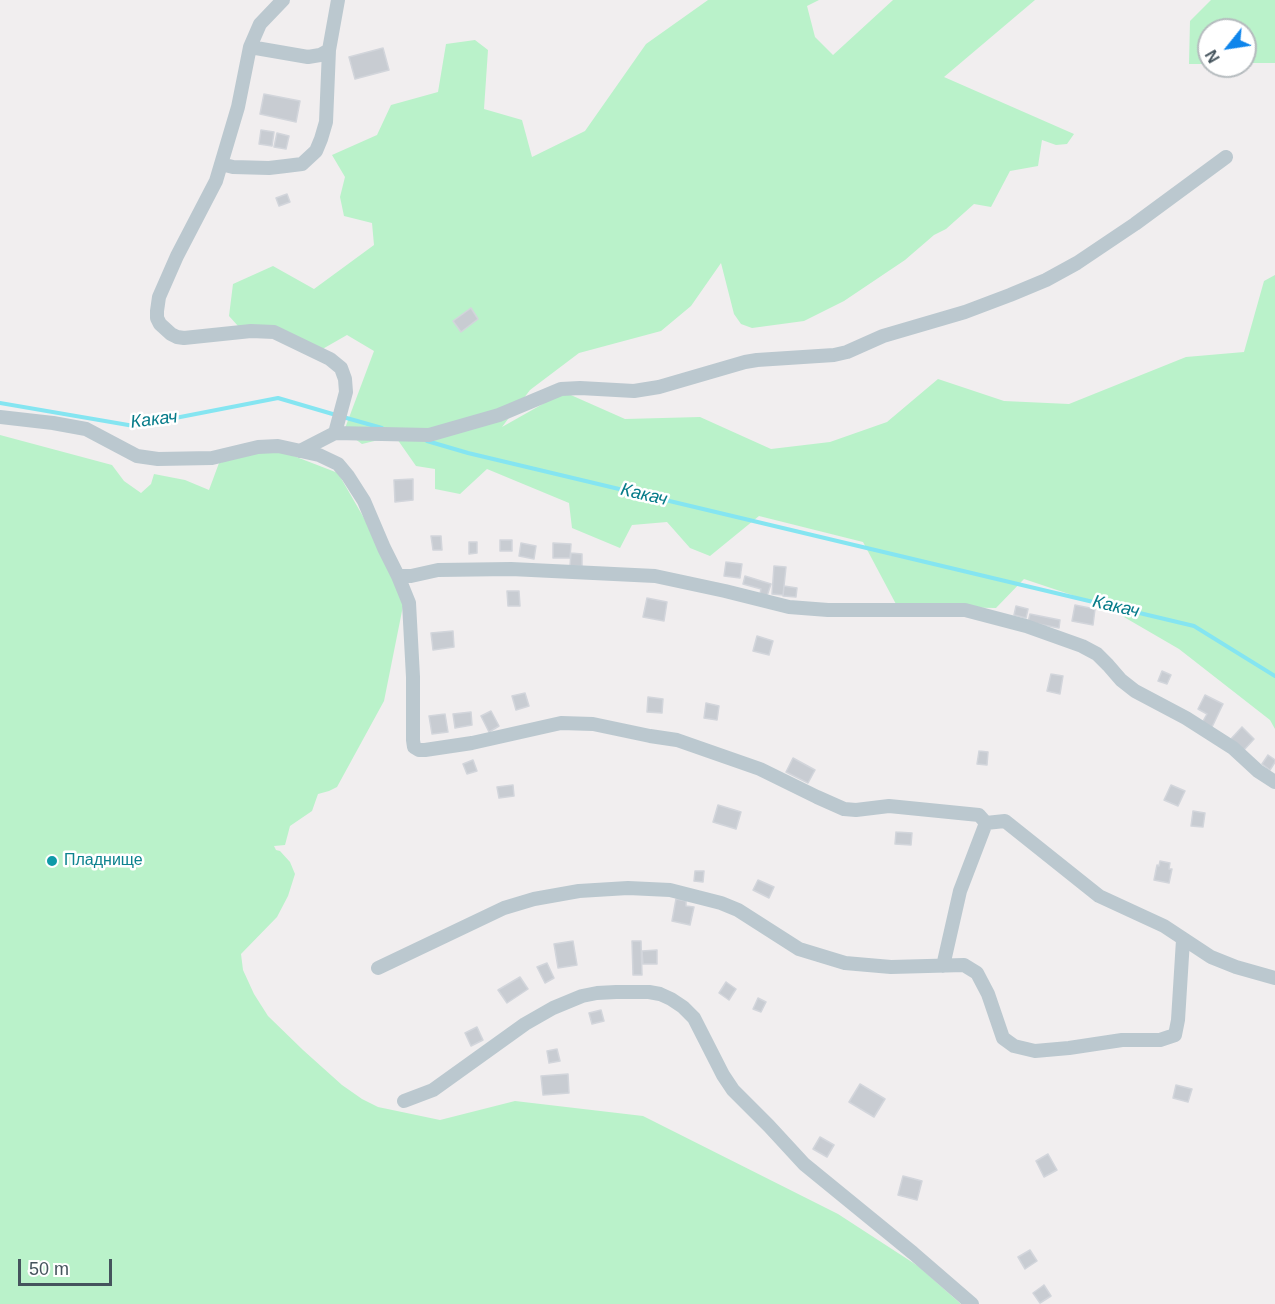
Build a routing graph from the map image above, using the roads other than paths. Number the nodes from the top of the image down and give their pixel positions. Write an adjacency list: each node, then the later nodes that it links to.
1 (283, 0): 3 (street)
2 (338, 0): 4 (street)
3 (250, 47): 4 (street); 6 (street)
4 (329, 50): 6 (street)
5 (1226, 157): 8 (street)
6 (221, 164): 8 (street)
7 (0, 417): 9 (street)
8 (336, 428): 9 (street)
9 (300, 451): 10 (street)
10 (398, 576): 11 (street); 12 (street)
11 (1275, 782)
12 (986, 823): 13 (street); 14 (street)
13 (1183, 940): 14 (street); 16 (street)
14 (943, 966): 15 (street)
15 (378, 968)
16 (1275, 978)
17 (404, 1101): 18 (street)
18 (972, 1304)

